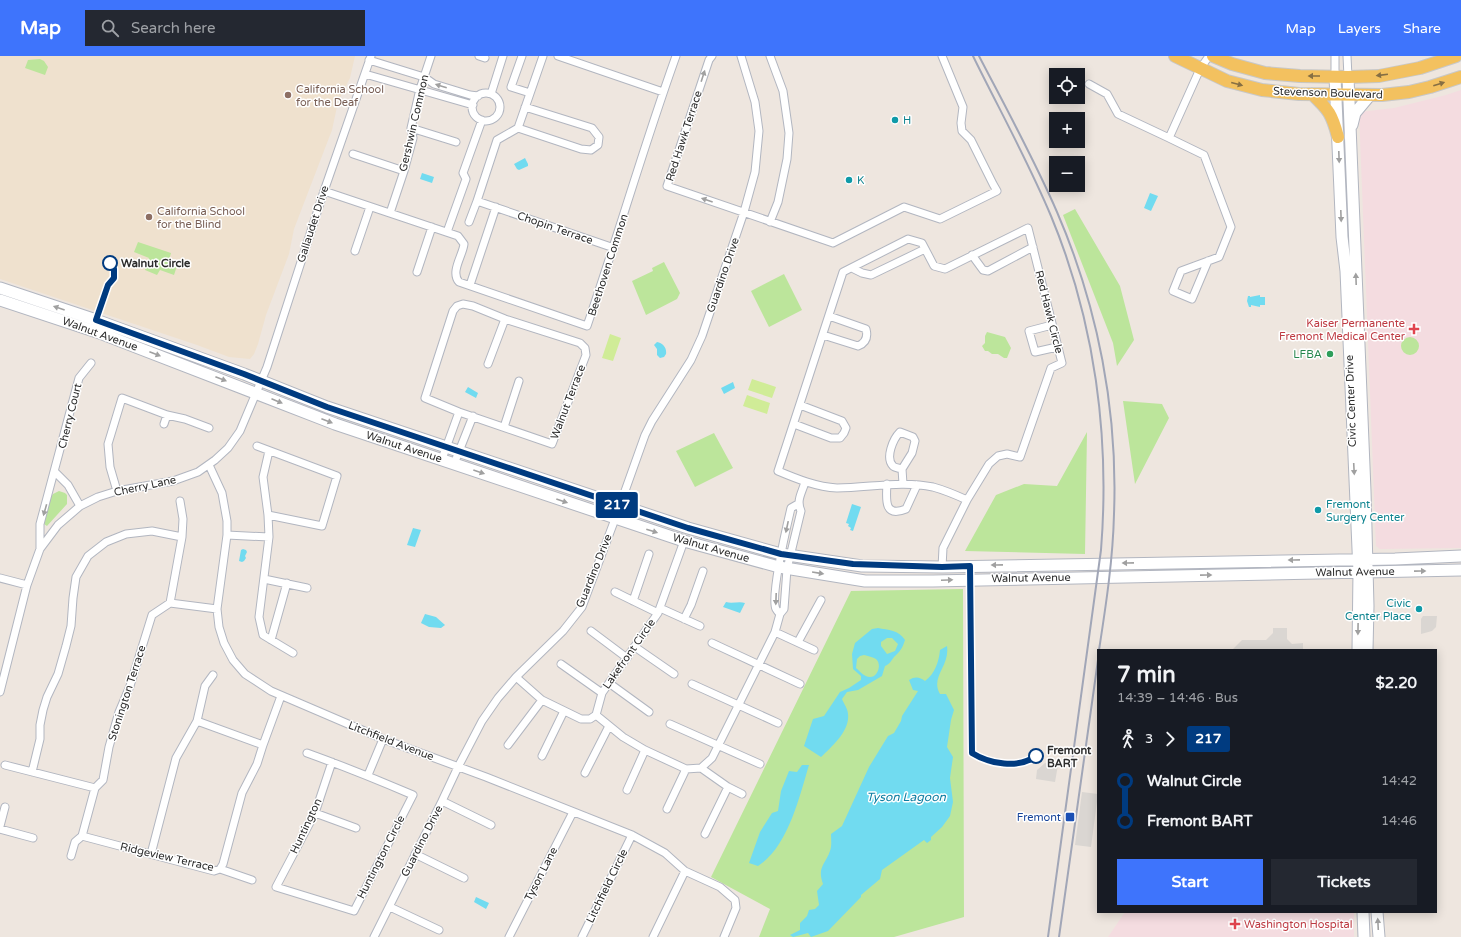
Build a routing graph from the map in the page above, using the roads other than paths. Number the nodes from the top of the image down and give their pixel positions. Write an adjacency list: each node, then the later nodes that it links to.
1 (431, 56): 22 (street, Gershwin Common)
2 (503, 56): 30 (street)
3 (522, 56): 29 (street)
4 (543, 56): 29 (street)
5 (558, 56): 28 (street)
6 (676, 56): 28 (street, Beethoven Common)
7 (712, 56): 51 (street, Red Hawk Terrace, one-way to 7)
8 (741, 56): 51 (street, Guardino Drive)
9 (770, 56): 54 (street)
10 (942, 56): 54 (street)
11 (1175, 56): 19 (main road, Stevenson Boulevard)
12 (1209, 56): 19 (street)
13 (1213, 56): 21 (main road, Stevenson Boulevard, one-way to 13)
14 (1335, 56): 21 (street, Civic Center Drive)
15 (1347, 56): 23 (street, Civic Center Drive)
16 (1456, 56): 23 (main road, Stevenson Boulevard, one-way to 23)
17 (370, 58): 18 (street); 20 (street, Gallaudet Drive)
18 (399, 69): 22 (street); 25 (street)
19 (1200, 69): 31 (main road, Stevenson Boulevard, one-way to 31); 43 (street)
20 (365, 74): 25 (street); 47 (street, Gallaudet Drive)
21 (1335, 76): 23 (main road, Stevenson Boulevard); 32 (main road, Civic Center Drive)
22 (424, 77): 27 (street, Gershwin Common); 35 (street, one-way to 22)
23 (1348, 77): 33 (main road, Civic Center Drive)
24 (1461, 77): 34 (main road, Stevenson Boulevard, one-way to 24)
25 (394, 82): 27 (street)
26 (1089, 84): 43 (street)
27 (420, 89): 36 (street); 39 (street, Gershwin Common)
28 (663, 92): 58 (street, Beethoven Common)
29 (530, 93): 37 (street)
30 (491, 94): 35 (street); 38 (street)
31 (1312, 94): 32 (main road, Stevenson Boulevard); 42 (main road)
32 (1336, 95): 33 (main road, Stevenson Boulevard); 42 (main road, Civic Center Drive)
33 (1349, 95): 34 (main road, Stevenson Boulevard); 41 (main road, Civic Center Drive)
34 (1370, 95): 41 (main road)
35 (478, 96): 36 (street)
36 (473, 105): 38 (street)
37 (525, 107): 40 (street); 40 (street)
38 (482, 120): 56 (street)
39 (411, 128): 44 (street); 46 (street, Gershwin Common)
40 (518, 128): 48 (street)
41 (1350, 131): 114 (main road, Civic Center Drive, one-way to 41)
42 (1338, 137): 114 (main road, Civic Center Drive, one-way to 114)
43 (1169, 138): 62 (street)
44 (456, 142)
45 (353, 154): 46 (street)
46 (404, 171): 52 (street, Gershwin Common)
47 (324, 191): 49 (street); 75 (street, Gallaudet Drive)
48 (477, 200): 50 (street); 53 (street)
49 (370, 207): 52 (street); 60 (street)
50 (496, 207): 58 (street, Chopin Terrace); 65 (street)
51 (744, 212): 54 (street); 102 (street, Guardino Drive)
52 (390, 213): 55 (street)
53 (469, 222)
54 (770, 222)
55 (432, 227): 56 (street); 64 (street)
56 (447, 232): 65 (street)
57 (1033, 247): 61 (street); 61 (street, Red Hawk Circle); 70 (street, Red Hawk Circle)
58 (614, 248): 65 (street, Beethoven Common)
59 (925, 249): 61 (street); 63 (street); 63 (street)
60 (355, 251)
61 (972, 255)
62 (1208, 261): 62 (street)
63 (852, 268): 68 (street)
64 (417, 272)
65 (470, 285)
66 (0, 288): 75 (main road, Walnut Avenue, one-way to 66)
67 (0, 300): 77 (main road, Walnut Avenue, one-way to 77)
68 (829, 316): 71 (street); 71 (street)
69 (505, 319): 74 (street); 79 (street, Walnut Terrace); 84 (street, Walnut Terrace)
70 (1052, 325): 72 (street, Red Hawk Circle); 72 (street)
71 (823, 335): 78 (street)
72 (1057, 347): 100 (street, Red Hawk Circle)
73 (91, 363): 94 (street, Cherry Court)
74 (488, 364)
75 (261, 381): 77 (street, Gallaudet Drive); 87 (main road, Walnut Avenue)
76 (519, 381): 84 (street)
77 (257, 393): 90 (main road, Walnut Avenue, one-way to 90); 92 (street, Cherry Lane)
78 (800, 405): 83 (street); 83 (street)
79 (460, 412): 81 (street, Walnut Terrace); 87 (street)
80 (167, 415): 82 (street); 85 (street); 99 (street)
81 (473, 416): 84 (street, Walnut Terrace); 89 (street)
82 (164, 424)
83 (794, 424): 95 (street)
84 (504, 427)
85 (209, 428)
86 (257, 446): 88 (street)
87 (447, 447): 89 (main road, Walnut Avenue); 90 (street)
88 (269, 451): 104 (street); 104 (street)
89 (459, 451): 91 (street); 102 (main road, Walnut Avenue)
90 (442, 459): 91 (main road, Walnut Avenue)
91 (454, 464): 105 (main road, Walnut Avenue, one-way to 105)
92 (209, 465): 99 (street, Cherry Lane); 106 (street, Litchfield Avenue)
93 (902, 469): 93 (street); 97 (street)
94 (55, 472): 103 (street); 110 (street, Cherry Court, one-way to 110)
95 (805, 482): 96 (street); 112 (street)
96 (887, 484): 97 (street); 98 (street)
97 (903, 484): 98 (street)
98 (916, 485): 100 (street)
99 (116, 491): 103 (street, Cherry Lane)
100 (967, 500): 115 (street)
101 (180, 501): 107 (street)
102 (620, 505): 105 (street, Guardino Drive); 112 (main road, Walnut Avenue)
103 (80, 506): 110 (street, Cherry Lane)
104 (268, 515): 108 (street)
105 (615, 519): 109 (main road, Walnut Avenue, one-way to 109); 148 (street, Guardino Drive)
106 (227, 535): 108 (street); 129 (street, Litchfield Avenue)
107 (182, 537): 128 (street); 177 (street)
108 (269, 537): 121 (street)
109 (684, 541): 116 (main road, Walnut Avenue); 130 (street, Lakefront Circle)
110 (40, 549): 123 (street, Cherry Lane)
111 (649, 554): 127 (street)
112 (786, 555): 115 (main road, Walnut Avenue); 116 (street)
113 (1461, 556): 114 (main road, Walnut Avenue)
114 (1362, 559): 115 (main road, Walnut Avenue, one-way to 115); 119 (main road, Civic Center Drive)
115 (942, 567)
116 (783, 568): 119 (main road, Walnut Avenue, one-way to 119); 134 (street)
117 (1461, 570): 119 (main road, Walnut Avenue, one-way to 117)
118 (703, 571): 131 (street)
119 (1363, 572): 139 (main road, Civic Center Drive, one-way to 139); 140 (main road, Civic Center Drive)
120 (0, 578): 123 (street)
121 (264, 579): 122 (street); 135 (street)
122 (287, 583): 124 (street); 135 (street)
123 (27, 585): 152 (street, Cherry Lane)
124 (307, 588)
125 (615, 592): 127 (street)
126 (821, 600): 136 (street)
127 (633, 601): 130 (street)
128 (170, 603): 129 (street); 181 (street, Stonington Terrace)
129 (217, 609): 154 (street, Litchfield Avenue)
130 (659, 611): 131 (street); 138 (street, Lakefront Circle)
131 (684, 619): 132 (street)
132 (700, 626)
133 (591, 631): 143 (street)
134 (775, 632): 136 (street); 145 (street)
135 (271, 640): 142 (street)
136 (798, 642): 141 (street)
137 (712, 643): 145 (street)
138 (635, 647): 143 (street, Lakefront Circle); 146 (street)
139 (1358, 649)
140 (1367, 649)
141 (814, 650)
142 (293, 653)
143 (627, 658): 149 (street, Lakefront Circle)
144 (561, 664): 153 (street)
145 (758, 664): 151 (street); 156 (street)
146 (674, 674)
147 (213, 675): 160 (street)
148 (516, 677): 155 (street); 174 (street, Guardino Drive)
149 (609, 683): 153 (street, Lakefront Circle); 158 (street)
150 (692, 684): 156 (street)
151 (800, 684)
152 (0, 692)
153 (602, 693): 159 (street, Lakefront Circle)
154 (281, 696): 164 (street, Litchfield Avenue); 165 (street)
155 (542, 700): 157 (street); 166 (street)
156 (738, 704): 161 (street); 167 (street)
157 (564, 711): 159 (street); 170 (street)
158 (649, 712)
159 (596, 715): 163 (street)
160 (197, 721): 165 (street); 196 (street)
161 (778, 723)
162 (670, 724): 167 (street)
163 (609, 726): 168 (street); 178 (street)
164 (383, 739): 174 (street, Litchfield Avenue); 179 (street)
165 (262, 745): 199 (street)
166 (508, 745)
167 (718, 745): 172 (street); 175 (street)
168 (645, 750): 176 (street); 182 (street)
169 (306, 753): 171 (street)
170 (542, 756)
171 (332, 762): 179 (street); 188 (street, Huntington)
172 (760, 764)
173 (4, 765): 177 (street)
174 (458, 766): 184 (street, Guardino Drive); 187 (street, Litchfield Avenue)
175 (701, 768): 176 (street); 180 (street)
176 (686, 769): 186 (street)
177 (32, 772): 181 (street)
178 (584, 773)
179 (368, 775): 203 (street, Huntington Circle)
180 (728, 787): 183 (street); 192 (street)
181 (95, 788): 194 (street, Stonington Terrace)
182 (626, 790)
183 (742, 794)
184 (442, 801): 189 (street); 197 (street, Guardino Drive)
185 (5, 807): 190 (street)
186 (667, 809)
187 (573, 812): 193 (street, Litchfield Avenue); 209 (street, Tyson Lane)
188 (315, 813): 191 (street); 203 (street, Huntington)
189 (491, 825)
190 (0, 828): 195 (street)
191 (356, 828)
192 (705, 834)
193 (632, 835): 200 (street, Litchfield Avenue); 210 (street, Litchfield Circle)
194 (82, 836): 196 (street, Ridgeview Terrace); 198 (street, Stonington Terrace)
195 (33, 838)
196 (150, 854): 199 (street, Ridgeview Terrace)
197 (415, 854): 201 (street); 204 (street, Guardino Drive)
198 (71, 856)
199 (220, 869): 202 (street, Ridgeview Terrace)
200 (685, 871): 211 (street); 212 (street, Litchfield Avenue)
201 (464, 878)
202 (252, 880)
203 (276, 887)
204 (390, 907): 207 (street); 208 (street, Guardino Drive)
205 (1363, 913): 213 (main road)
206 (1377, 913): 214 (main road, one-way to 206)
207 (439, 930)
208 (374, 937)
209 (509, 937)
210 (582, 937)
211 (653, 937)
212 (724, 937)
213 (1364, 937)
214 (1379, 937)

